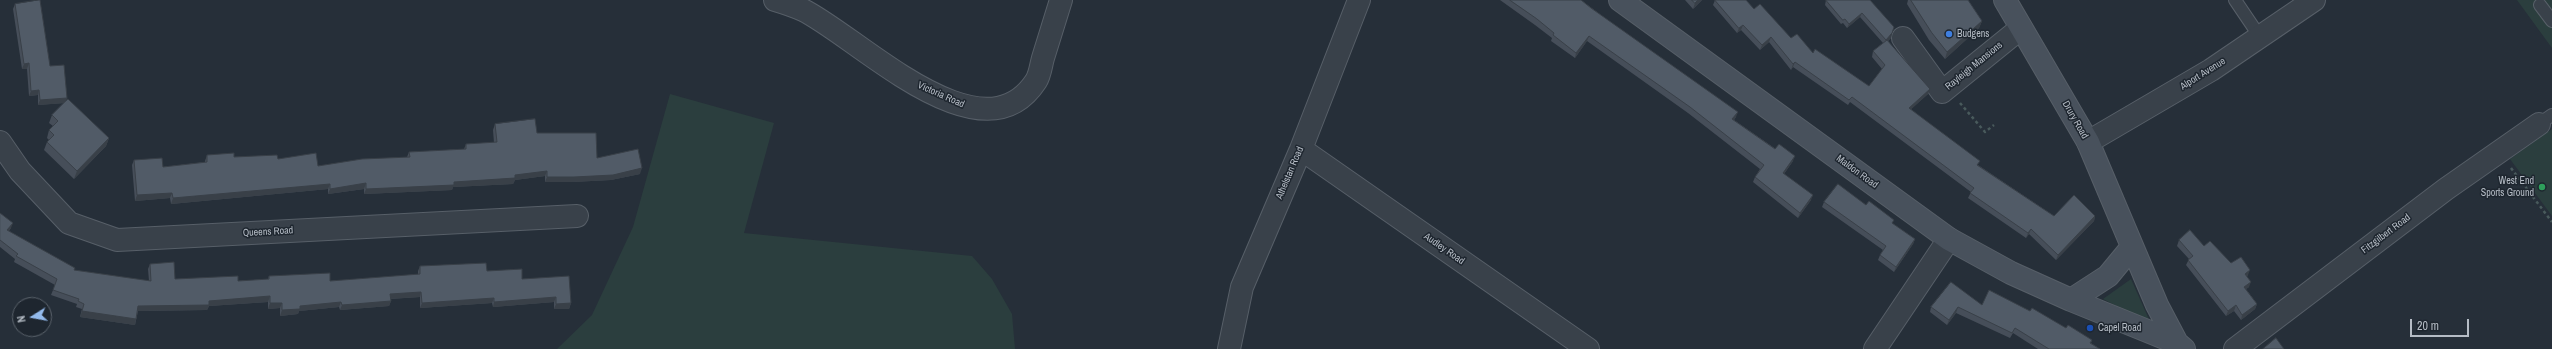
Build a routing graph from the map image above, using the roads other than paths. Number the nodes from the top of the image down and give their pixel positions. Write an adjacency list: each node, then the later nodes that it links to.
1 (775, 0): 2 (street, Victoria Road)
2 (1061, 0)
3 (1359, 0): 16 (street, Athelstan Road)
4 (1620, 0): 18 (main road, Maldon Road)
5 (2005, 0): 10 (main road, Drury Road)
6 (2235, 0): 11 (lane)
7 (2314, 0): 11 (street, Alport Avenue)
8 (2540, 5): 9 (lane)
9 (2552, 21)
10 (2021, 28): 12 (street, Rayleigh Mansions); 15 (main road, Drury Road)
11 (2260, 37): 15 (street, Alport Avenue)
12 (1903, 38)
13 (2546, 119): 25 (street, Fitzgilbert Road)
14 (0, 142): 17 (street, Queens Road)
15 (2088, 142): 19 (main road, Drury Road)
16 (1301, 149): 22 (street, Athelstan Road); 23 (street, Audley Road)
17 (577, 216)
18 (1949, 239): 20 (main road, Maldon Road); 24 (street)
19 (2132, 247): 20 (main road); 21 (main road, Drury Road)
20 (2071, 300): 21 (main road, Maldon Road)
21 (2180, 346)
22 (1229, 349)
23 (1588, 349)
24 (1875, 349)
25 (2235, 349)

